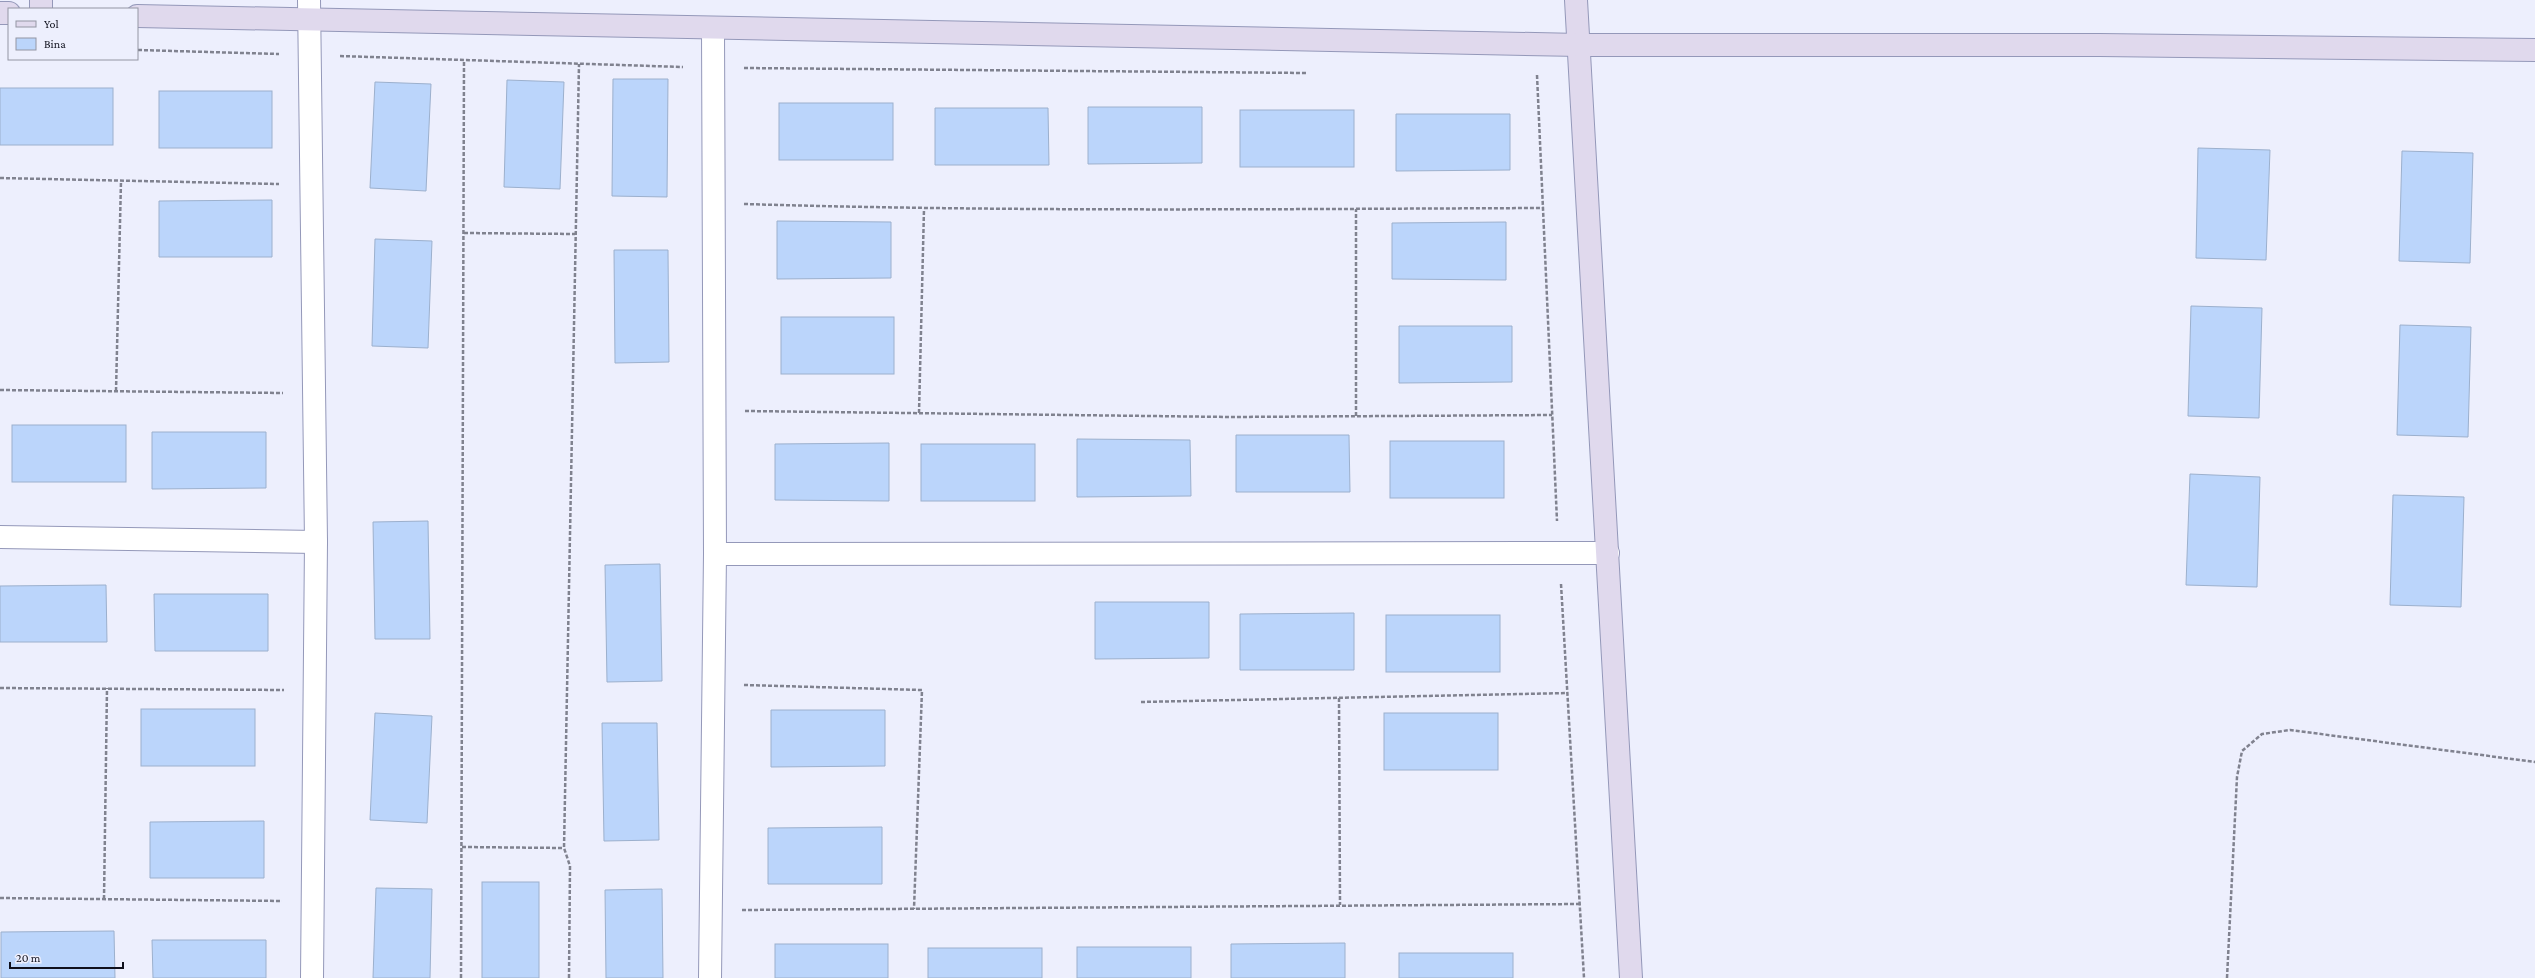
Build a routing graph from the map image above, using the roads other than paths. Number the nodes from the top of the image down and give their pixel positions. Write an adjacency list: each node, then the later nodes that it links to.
1 (1576, 0): 5 (street)
2 (309, 10): 3 (street); 4 (street); 8 (street)
3 (138, 16)
4 (713, 29): 5 (street); 10 (street)
5 (1580, 45): 6 (street); 9 (street)
6 (2535, 50)
7 (0, 537): 8 (street)
8 (316, 542): 11 (street)
9 (1608, 553): 10 (street); 13 (street)
10 (714, 554): 12 (street)
11 (312, 978)
12 (710, 978)
13 (1631, 978)

